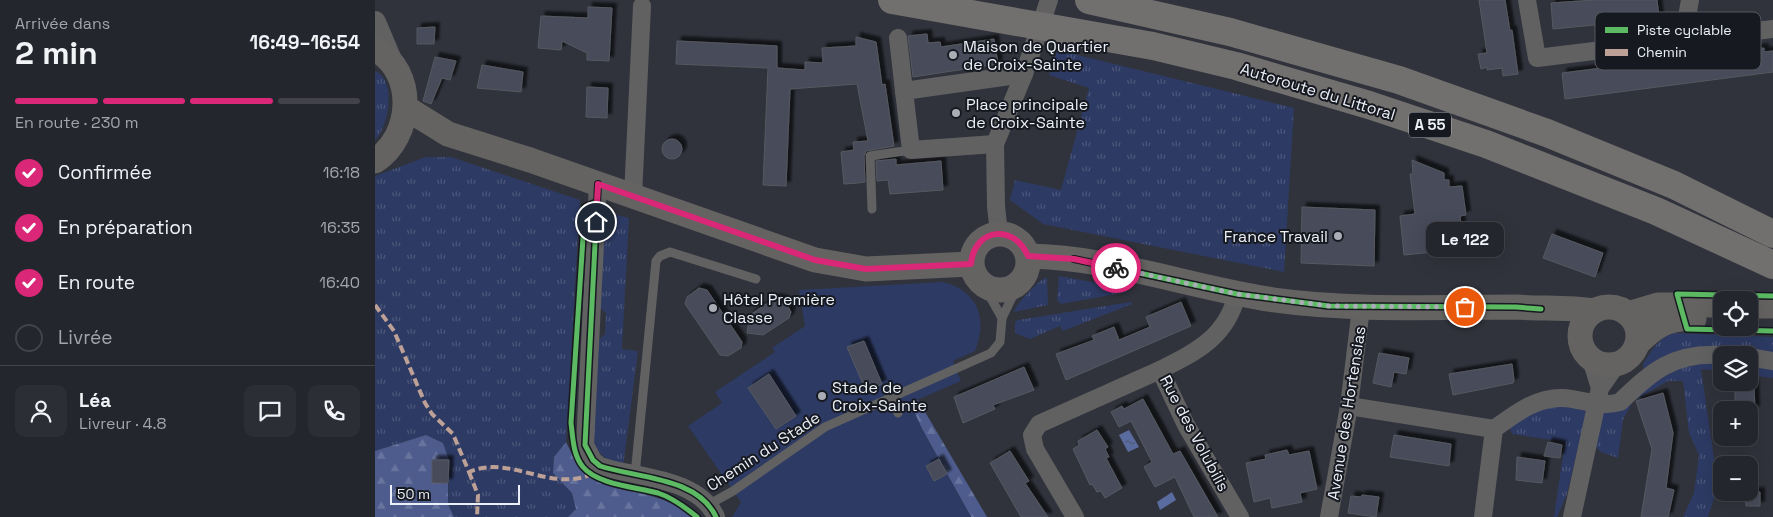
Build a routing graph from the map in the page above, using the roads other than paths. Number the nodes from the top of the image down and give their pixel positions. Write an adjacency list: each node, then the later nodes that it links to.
1 (892, 0): 27 (highway, Autoroute du Littoral / A 55)
2 (1049, 0): 11 (street)
3 (1089, 0): 18 (highway, Autoroute du Littoral / A 55)
4 (1527, 0): 9 (street)
5 (642, 6): 20 (street)
6 (375, 22): 10 (street)
7 (897, 38): 12 (street)
8 (375, 49): 10 (main road)
9 (1595, 51)
10 (394, 67): 13 (main road)
11 (1024, 74): 12 (street); 15 (street)
12 (905, 92): 16 (street)
13 (406, 108): 14 (main road); 17 (main road)
14 (448, 134): 17 (main road); 19 (main road)
15 (995, 144): 16 (street); 23 (street)
16 (911, 150): 21 (lane)
17 (383, 154)
18 (1611, 159): 22 (highway); 24 (highway, Autoroute du Littoral / A 55)
19 (598, 184): 20 (main road); 55 (street)
20 (633, 196): 26 (main road)
21 (872, 209)
22 (1773, 221)
23 (999, 234): 25 (main road); 26 (main road)
24 (1773, 234)
25 (1028, 256): 29 (main road); 31 (main road)
26 (971, 264): 30 (main road)
27 (1771, 264)
28 (756, 279): 55 (lane)
29 (1019, 283): 30 (main road); 39 (lane, Chemin du Stade)
30 (984, 286): 39 (lane)
31 (1237, 294): 35 (main road); 49 (street, Rue des Volubilis)
32 (1713, 305): 38 (main road)
33 (1758, 306): 34 (main road)
34 (1773, 306)
35 (1361, 308): 36 (main road); 52 (street, Avenue des Hortensias)
36 (1541, 309): 37 (main road); 44 (main road)
37 (1594, 311): 38 (main road); 44 (main road)
38 (1628, 314): 43 (main road)
39 (1002, 318): 51 (lane, Chemin du Stade)
40 (1713, 321): 43 (main road)
41 (1758, 322): 42 (main road)
42 (1773, 323)
43 (1637, 344): 48 (main road)
44 (1585, 349): 48 (main road); 50 (street)
45 (1713, 355): 50 (street)
46 (1758, 358): 47 (street)
47 (1773, 361)
48 (1617, 364): 50 (street)
49 (1160, 370): 57 (street); 58 (street, Rue des Volubilis)
50 (1599, 396): 54 (street); 61 (street)
51 (891, 397): 53 (lane); 56 (lane, Chemin du Stade)
52 (1349, 406): 54 (street); 59 (street, Avenue des Hortensias)
53 (898, 414)
54 (1494, 429): 60 (street)
55 (635, 475): 56 (street)
56 (712, 511)
57 (1075, 517)
58 (1240, 517)
59 (1329, 517)
60 (1483, 517)
61 (1572, 517)

